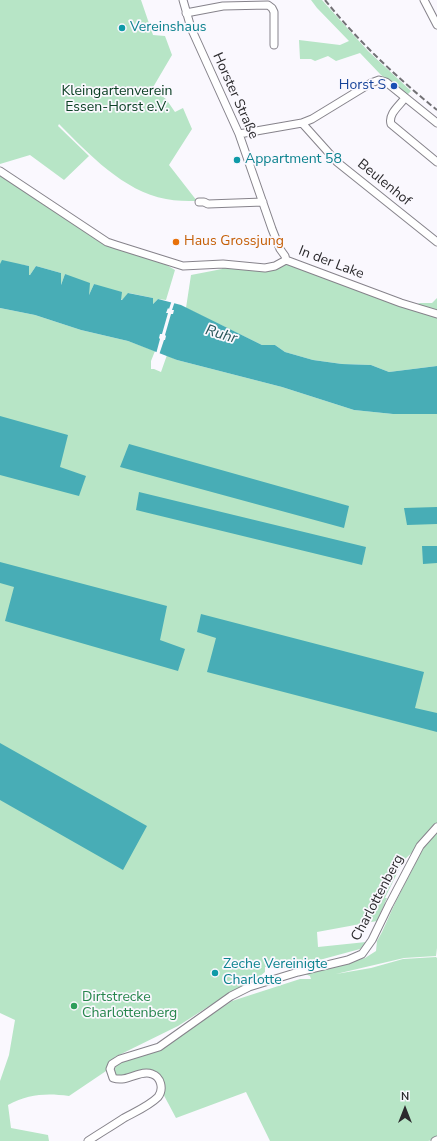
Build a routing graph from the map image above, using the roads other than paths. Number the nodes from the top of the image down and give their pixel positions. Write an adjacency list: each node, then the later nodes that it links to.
1 (183, 0): 3 (street, Horster Straße)
2 (424, 0): 4 (street)
3 (186, 13): 5 (street); 9 (street, Horster Straße)
4 (437, 25)
5 (274, 45)
6 (405, 98): 7 (street); 8 (street); 10 (street)
7 (302, 123): 9 (street); 14 (street, Beulenhof)
8 (437, 123)
9 (239, 134): 13 (street, Horster Straße)
10 (437, 162)
11 (0, 171): 15 (street, In der Lake)
12 (199, 202): 13 (street)
13 (263, 202): 15 (street, Horster Straße)
14 (437, 242)
15 (284, 261): 16 (street, In der Lake)
16 (437, 314)
17 (437, 827): 18 (street, Charlottenberg)
18 (88, 1141)

